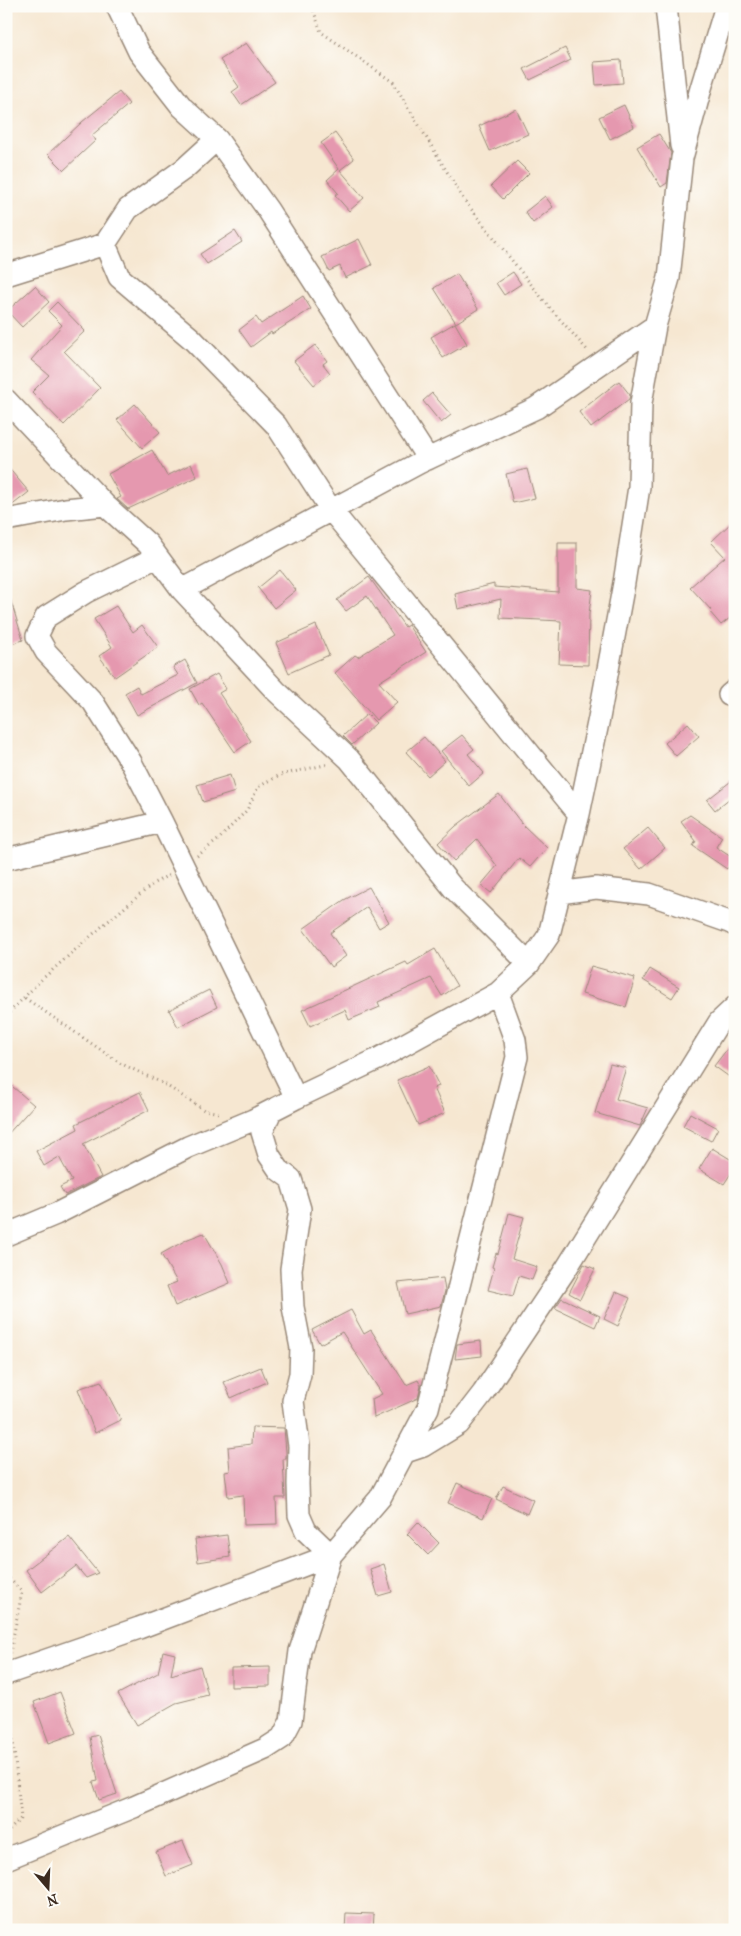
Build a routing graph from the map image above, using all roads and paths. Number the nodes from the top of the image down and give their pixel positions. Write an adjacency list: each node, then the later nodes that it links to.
1 (117, 6): 5 (street)
2 (312, 6): 10 (path)
3 (666, 6): 6 (street)
4 (726, 6): 6 (street)
5 (216, 139): 7 (street); 12 (street)
6 (682, 158): 9 (street)
7 (105, 244): 8 (street); 14 (street)
8 (6, 275)
9 (656, 326): 10 (street); 18 (street)
10 (601, 365): 12 (street)
11 (6, 400): 13 (street)
12 (428, 459): 14 (street)
13 (105, 505): 15 (street); 16 (street)
14 (331, 510): 17 (street); 18 (street)
15 (6, 520)
16 (157, 557): 17 (street); 19 (street)
17 (182, 590): 23 (street)
18 (579, 814): 21 (street)
19 (162, 822): 20 (street); 27 (street)
20 (6, 859)
21 (559, 893): 22 (street); 23 (street)
22 (735, 926)
23 (529, 964): 24 (street)
24 (498, 993): 27 (street); 30 (street)
25 (25, 997): 28 (path)
26 (735, 1007): 30 (street)
27 (296, 1098): 28 (street)
28 (262, 1116): 29 (street); 31 (street)
29 (6, 1235)
30 (405, 1452): 31 (street)
31 (331, 1555): 33 (street); 35 (street)
32 (6, 1575): 33 (path)
33 (6, 1674): 34 (path)
34 (6, 1834)
35 (6, 1859)

